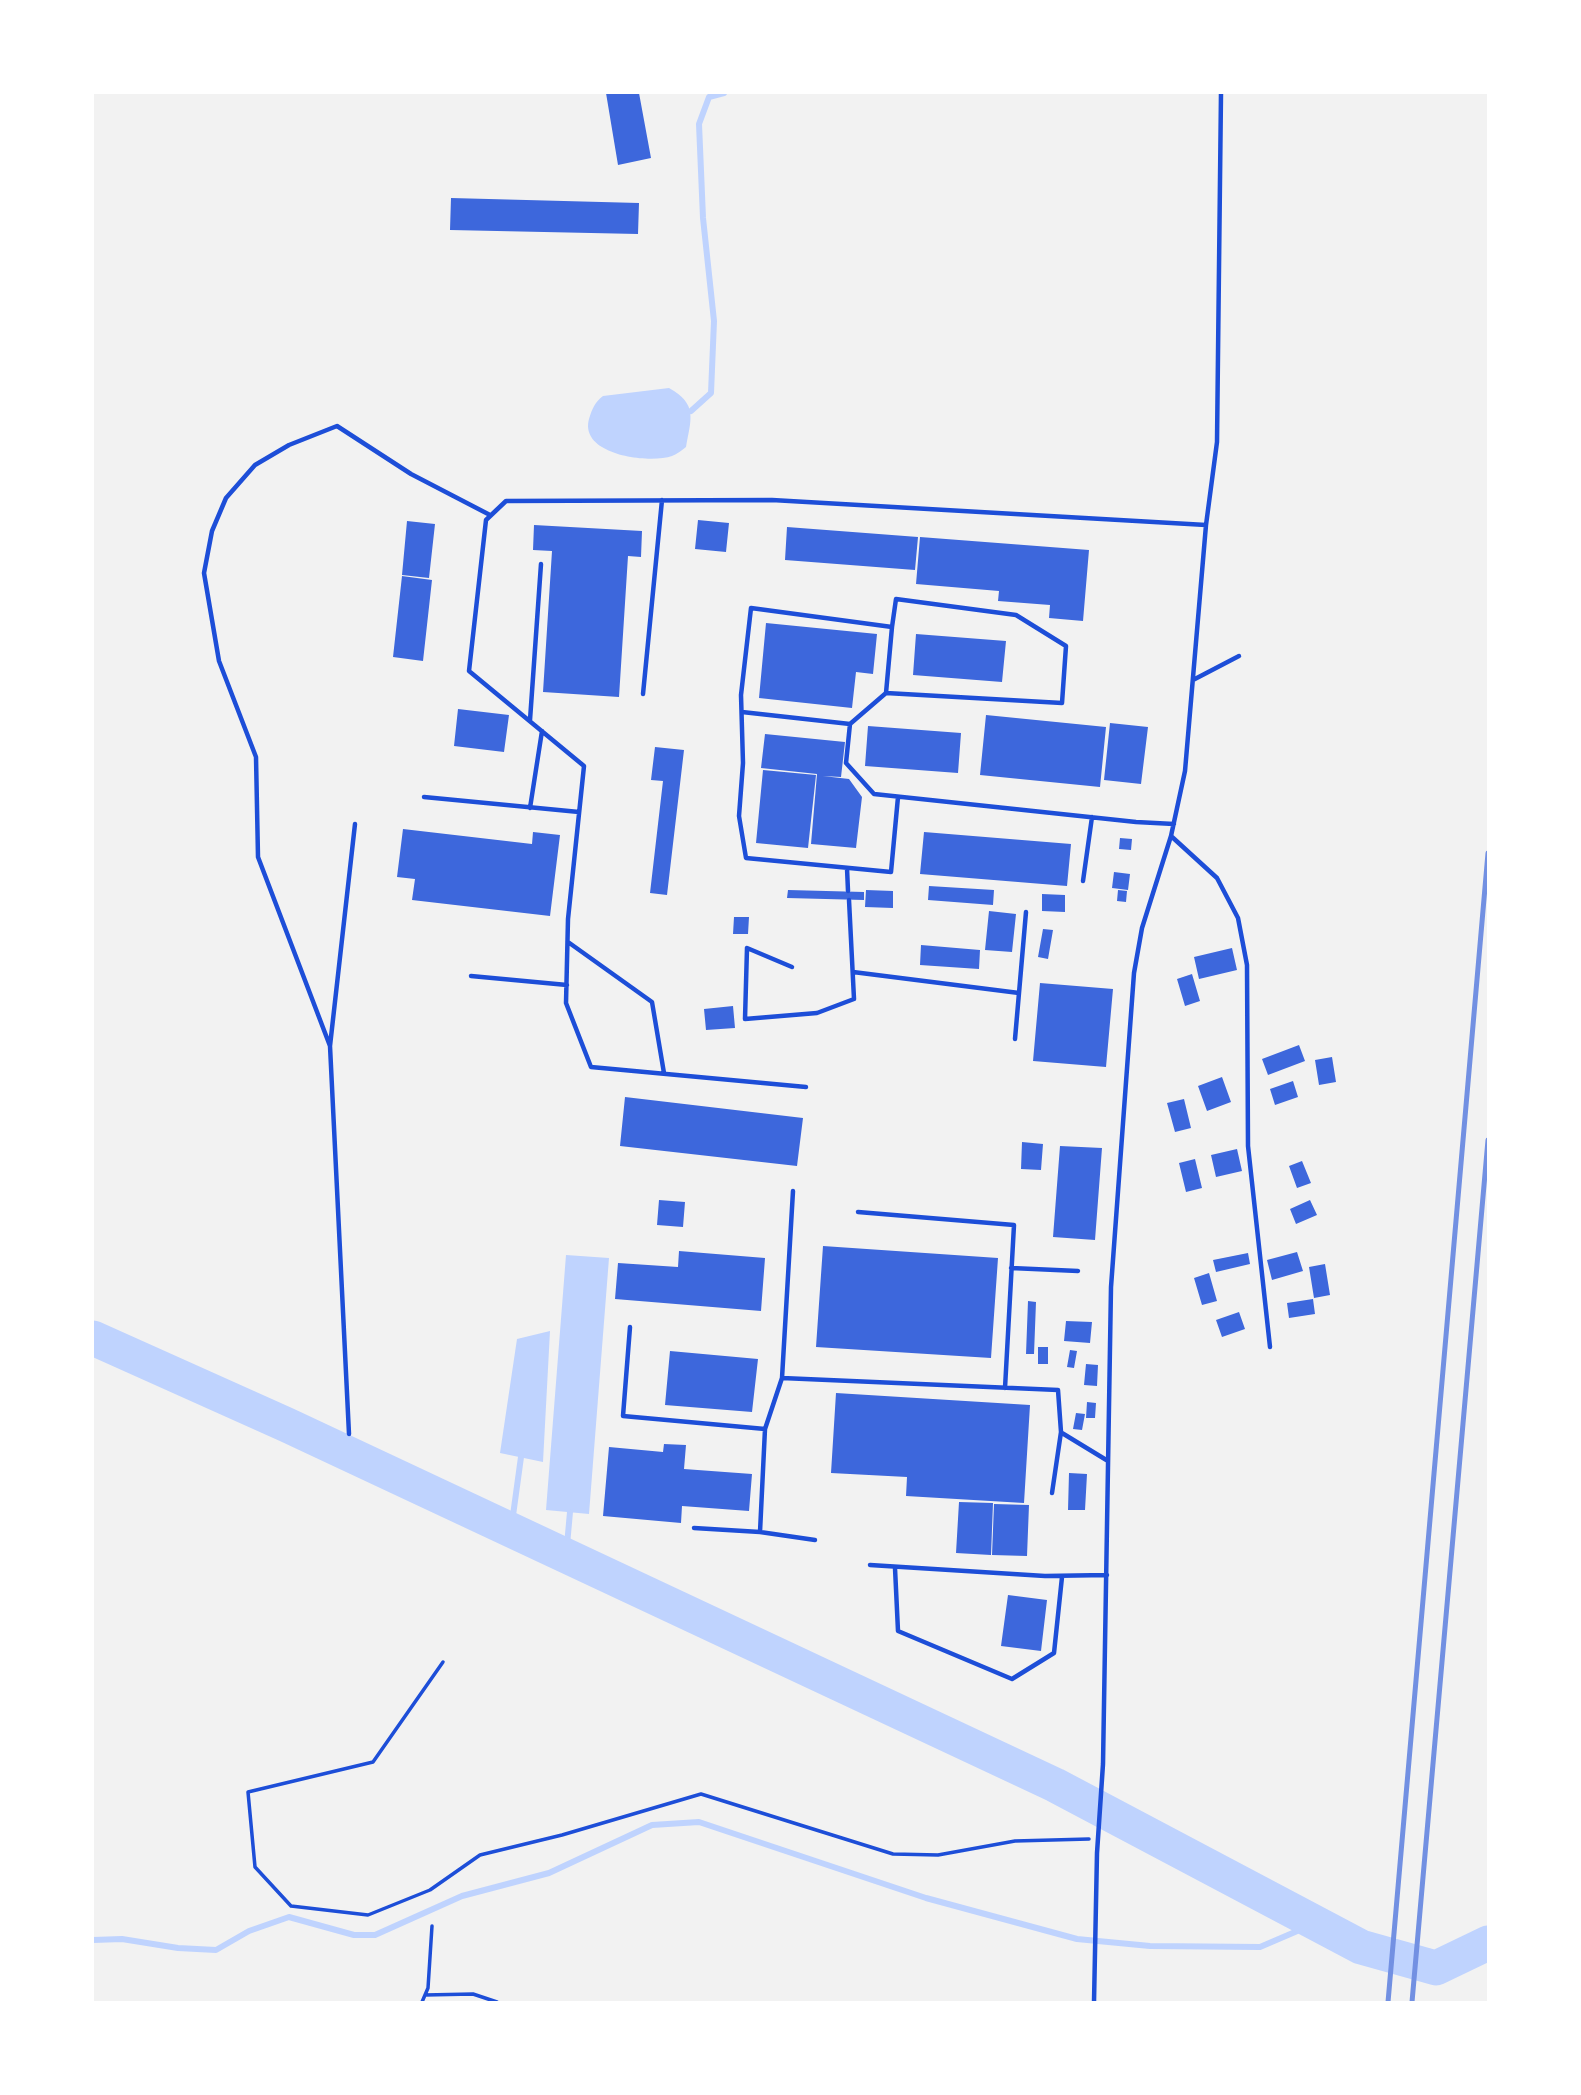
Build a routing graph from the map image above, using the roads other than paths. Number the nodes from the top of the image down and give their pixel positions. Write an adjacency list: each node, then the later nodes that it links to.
1 (1221, 93): 4 (lane)
2 (662, 500): 3 (lane); 4 (lane); 10 (lane)
3 (490, 515): 12 (lane); 35 (lane)
4 (1206, 525): 8 (lane)
5 (541, 564): 12 (lane)
6 (892, 627): 9 (lane); 9 (lane); 11 (lane)
7 (1239, 656): 8 (lane)
8 (1193, 681): 21 (lane)
9 (886, 692): 13 (lane)
10 (643, 694)
11 (742, 712): 13 (lane); 23 (lane)
12 (530, 721): 14 (lane)
13 (850, 724): 16 (lane)
14 (542, 731): 17 (lane); 18 (lane)
15 (424, 797): 17 (lane)
16 (898, 797): 19 (lane); 23 (lane)
17 (530, 808): 18 (lane)
18 (579, 812): 28 (lane)
19 (1092, 817): 21 (lane); 24 (lane)
20 (355, 824): 35 (lane)
21 (1174, 824): 22 (lane)
22 (1171, 836): 43 (lane); 49 (lane)
23 (847, 867): 25 (lane)
24 (1083, 881)
25 (848, 891)
26 (849, 900): 30 (lane)
27 (1026, 912): 33 (lane)
28 (567, 942): 32 (lane); 36 (lane)
29 (792, 967): 30 (lane)
30 (853, 972): 33 (lane)
31 (471, 976): 32 (lane)
32 (566, 985): 36 (lane)
33 (1019, 993): 34 (lane)
34 (1015, 1038)
35 (330, 1046): 48 (lane)
36 (664, 1073): 37 (lane)
37 (806, 1087)
38 (793, 1191): 44 (lane)
39 (858, 1212): 40 (lane)
40 (1011, 1268): 41 (lane); 45 (lane)
41 (1078, 1271)
42 (630, 1327): 46 (lane)
43 (1270, 1347)
44 (782, 1378): 45 (lane); 46 (lane)
45 (1005, 1388): 47 (lane)
46 (765, 1429): 52 (lane)
47 (1061, 1433): 49 (lane); 50 (lane)
48 (349, 1434)
49 (1109, 1461): 56 (lane)
50 (1052, 1493)
51 (694, 1528): 52 (lane)
52 (760, 1532): 53 (lane)
53 (815, 1540)
54 (870, 1565): 55 (lane)
55 (895, 1568): 57 (lane); 57 (lane)
56 (1107, 1575): 57 (lane); 58 (lane)
57 (1062, 1577)
58 (1094, 2002)

